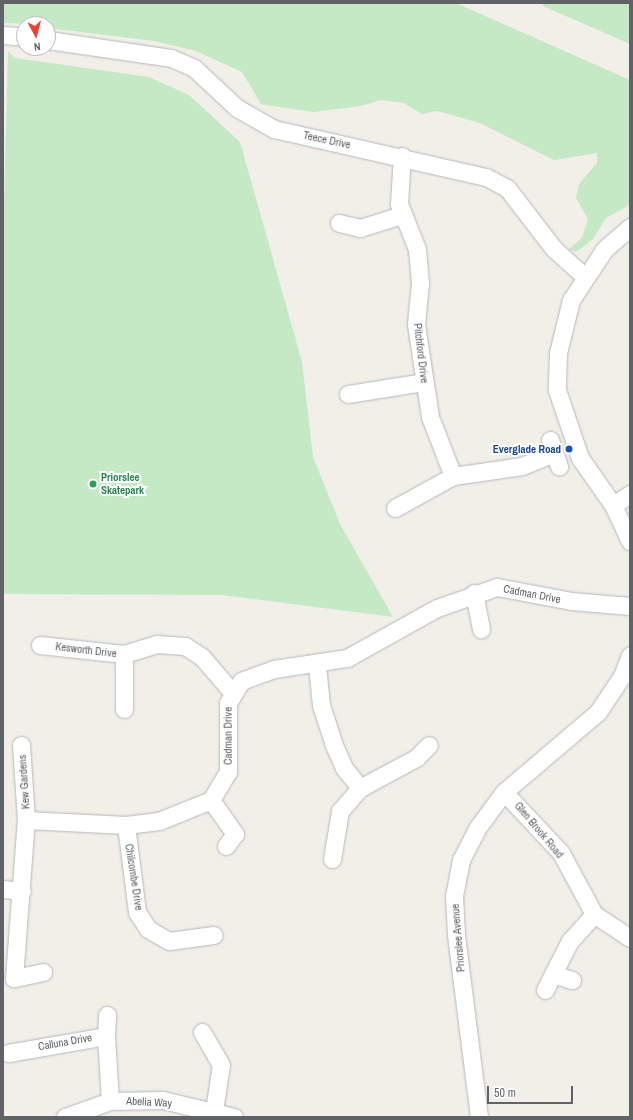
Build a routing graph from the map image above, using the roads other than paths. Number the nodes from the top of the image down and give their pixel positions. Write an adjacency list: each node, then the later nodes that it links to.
1 (3, 34): 2 (street)
2 (16, 36)
3 (56, 41): 4 (street, Teece Drive)
4 (402, 156): 5 (street, Pitchford Drive); 8 (street, Teece Drive)
5 (402, 215): 6 (street); 9 (street, Pitchford Drive)
6 (339, 223)
7 (630, 226): 8 (street)
8 (584, 276): 14 (street)
9 (424, 382): 10 (street); 12 (street, Pitchford Drive)
10 (348, 394)
11 (554, 453): 12 (street)
12 (453, 476): 15 (street)
13 (630, 494): 14 (street)
14 (613, 505): 16 (street)
15 (395, 508)
16 (630, 541)
17 (474, 592): 18 (street, Cadman Drive); 19 (street); 23 (street, Cadman Drive)
18 (630, 606)
19 (481, 629)
20 (46, 641): 21 (street, Kesworth Drive)
21 (124, 654): 25 (street, Kesworth Drive); 26 (street, Kesworth Drive)
22 (630, 655): 24 (street, Priorslee Avenue)
23 (317, 665): 25 (street, Cadman Drive); 29 (street)
24 (626, 678): 30 (street, Priorslee Avenue)
25 (232, 692): 31 (street, Cadman Drive)
26 (124, 709)
27 (21, 745): 32 (street, Kew Gardens)
28 (429, 745): 29 (street)
29 (360, 788): 35 (street)
30 (504, 792): 38 (street, Glen Brook Road); 53 (street, Priorslee Avenue)
31 (211, 800): 33 (street); 34 (street)
32 (26, 820): 33 (street); 37 (street)
33 (126, 826): 39 (street, Chilcombe Drive)
34 (237, 838)
35 (332, 859)
36 (3, 889): 37 (street)
37 (22, 891): 41 (street)
38 (594, 914): 40 (street, Glen Brook Road); 42 (street)
39 (214, 935)
40 (630, 938)
41 (43, 972)
42 (554, 974): 43 (street); 44 (street)
43 (572, 980)
44 (546, 990)
45 (107, 1015): 47 (street, Calluna Drive)
46 (202, 1032): 50 (street)
47 (106, 1036): 48 (street, Calluna Drive); 49 (street, Calluna Drive)
48 (8, 1053)
49 (110, 1101): 50 (street, Abelia Way); 51 (street, Abelia Way)
50 (214, 1110): 52 (street, Abelia Way)
51 (65, 1117)
52 (234, 1117)
53 (479, 1117)

